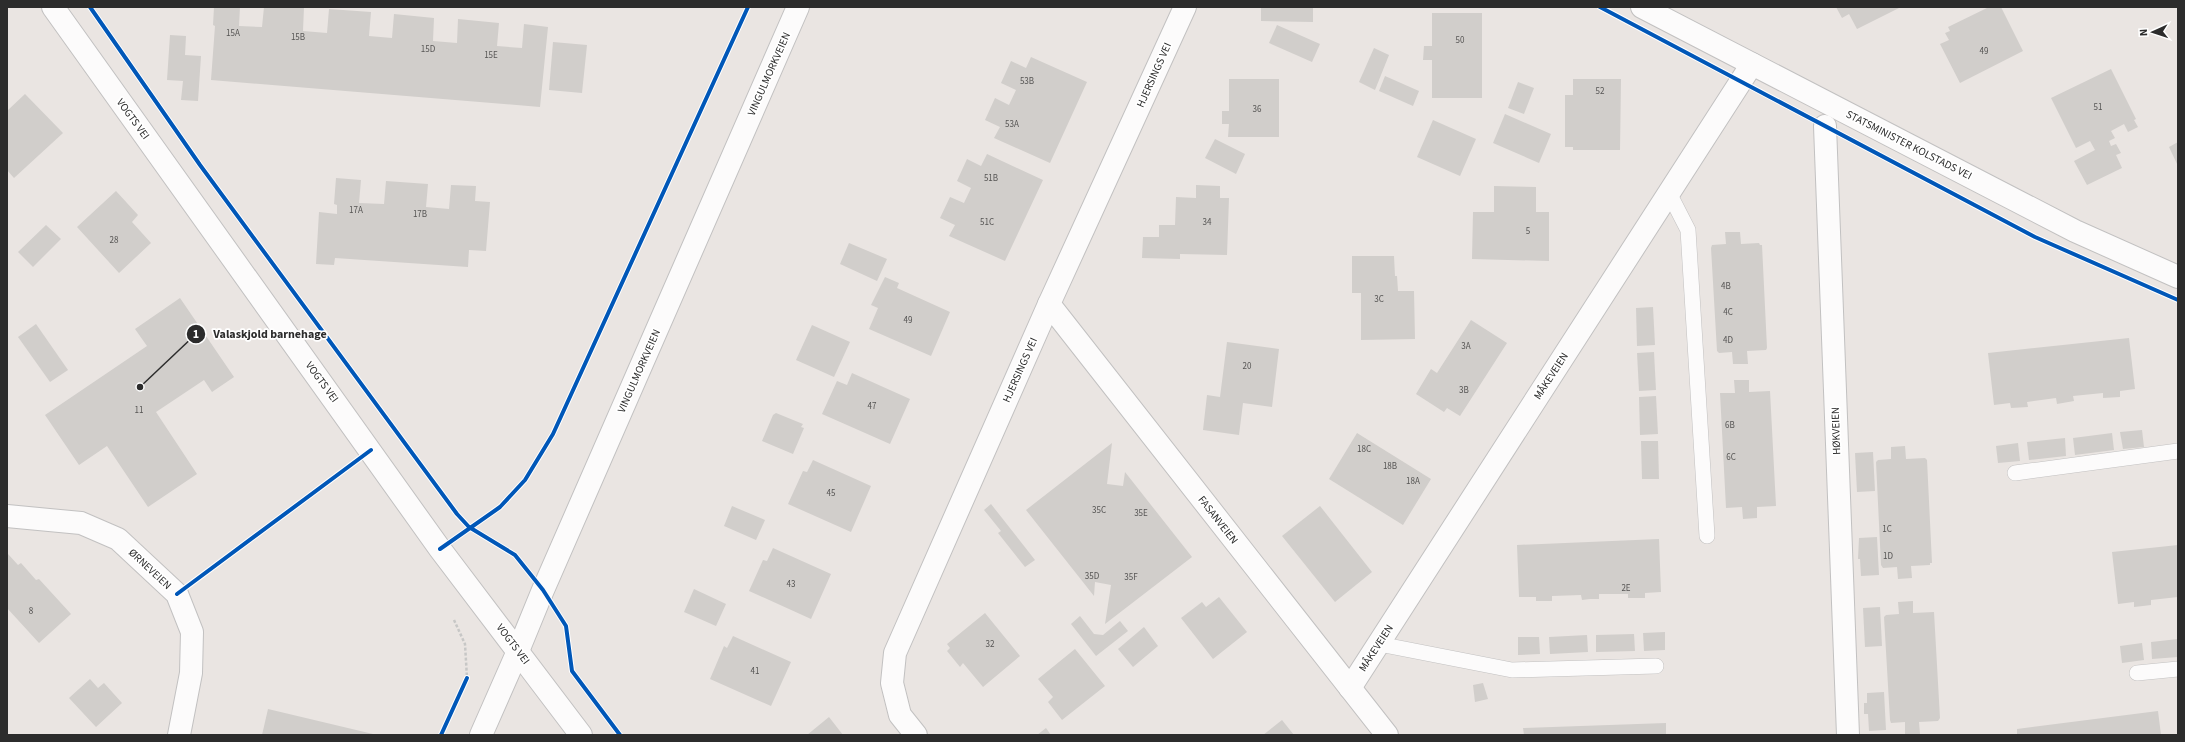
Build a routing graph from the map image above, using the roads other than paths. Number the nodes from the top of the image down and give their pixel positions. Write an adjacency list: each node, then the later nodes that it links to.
1 (53, 7): 15 (street, VOGTS VEI)
2 (798, 7): 15 (street, VINGULMORKVEIEN)
3 (1185, 7): 9 (street, HJERSINGS VEI)
4 (1642, 7): 5 (street, STATSMINISTER KOLSTADS VEI)
5 (1752, 64): 7 (street, MÅKEVEIEN); 8 (street, STATSMINISTER KOLSTADS VEI)
6 (1825, 126): 25 (street, HØKVEIEN)
7 (1669, 193): 13 (lane); 14 (street, MÅKEVEIEN)
8 (2178, 277)
9 (1049, 304): 19 (street, FASANVEIEN); 23 (street, HJERSINGS VEI)
10 (2178, 451): 11 (lane)
11 (2015, 473)
12 (7, 516): 20 (street, ØRNEVEIEN)
13 (1707, 536)
14 (1378, 644): 16 (lane); 19 (street, MÅKEVEIEN)
15 (518, 651): 21 (street, VINGULMORKVEIEN); 22 (street, VOGTS VEI)
16 (1656, 666)
17 (2178, 669): 18 (lane)
18 (2137, 673)
19 (1350, 688): 24 (street, FASANVEIEN)
20 (179, 735)
21 (482, 735)
22 (581, 735)
23 (916, 735)
24 (1387, 735)
25 (1848, 735)

